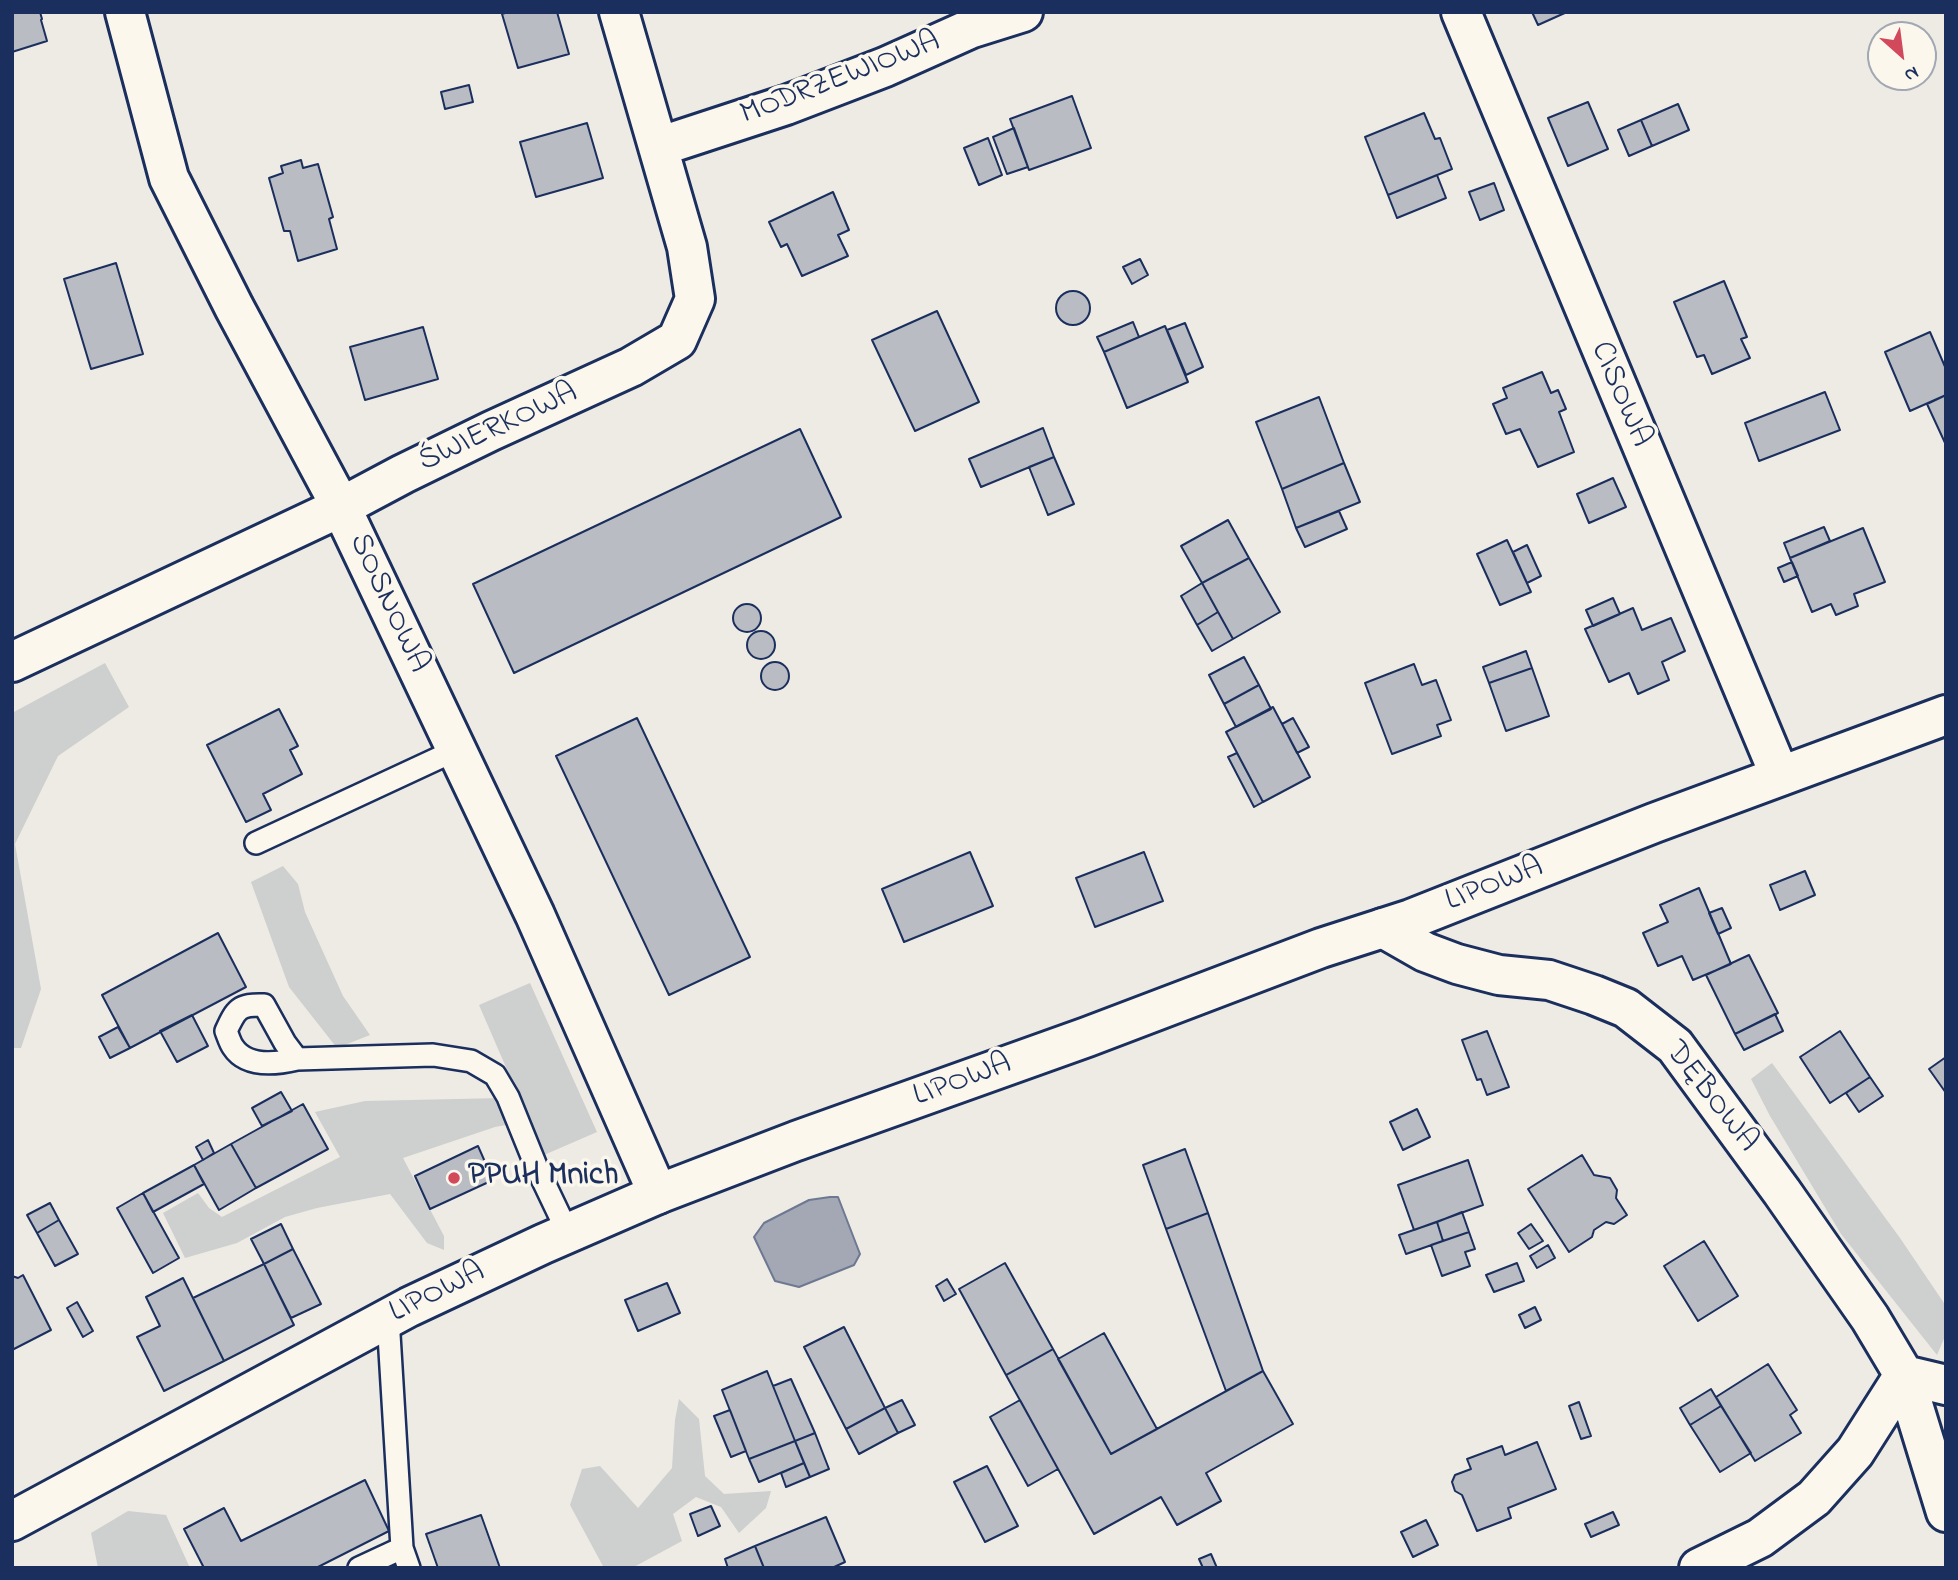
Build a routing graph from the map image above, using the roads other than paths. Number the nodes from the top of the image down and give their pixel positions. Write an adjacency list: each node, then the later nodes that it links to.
1 (125, 12): 6 (street, SOSNOWA)
2 (619, 12): 5 (street, ŚWIERKOWA)
3 (1023, 12): 5 (street, MODRZEWIOWA)
4 (1461, 12): 10 (street, CISOWA)
5 (659, 147): 6 (street, ŚWIERKOWA)
6 (341, 508): 7 (street, ŚWIERKOWA); 9 (street, SOSNOWA)
7 (12, 662)
8 (1946, 715): 10 (street, LIPOWA)
9 (456, 750): 11 (lane); 14 (street, SOSNOWA)
10 (1780, 776): 12 (street, LIPOWA)
11 (257, 844)
12 (1383, 928): 14 (street, LIPOWA); 17 (street, DĘBOWA)
13 (297, 1059): 15 (lane)
14 (658, 1194): 15 (street, LIPOWA)
15 (568, 1233): 16 (street, LIPOWA)
16 (388, 1318): 20 (street, LIPOWA); 21 (lane)
17 (1904, 1375): 18 (street); 19 (street, DĘBOWA); 23 (street)
18 (1946, 1385)
19 (1946, 1512)
20 (12, 1521)
21 (406, 1558): 22 (lane)
22 (359, 1568)
23 (1699, 1568)

